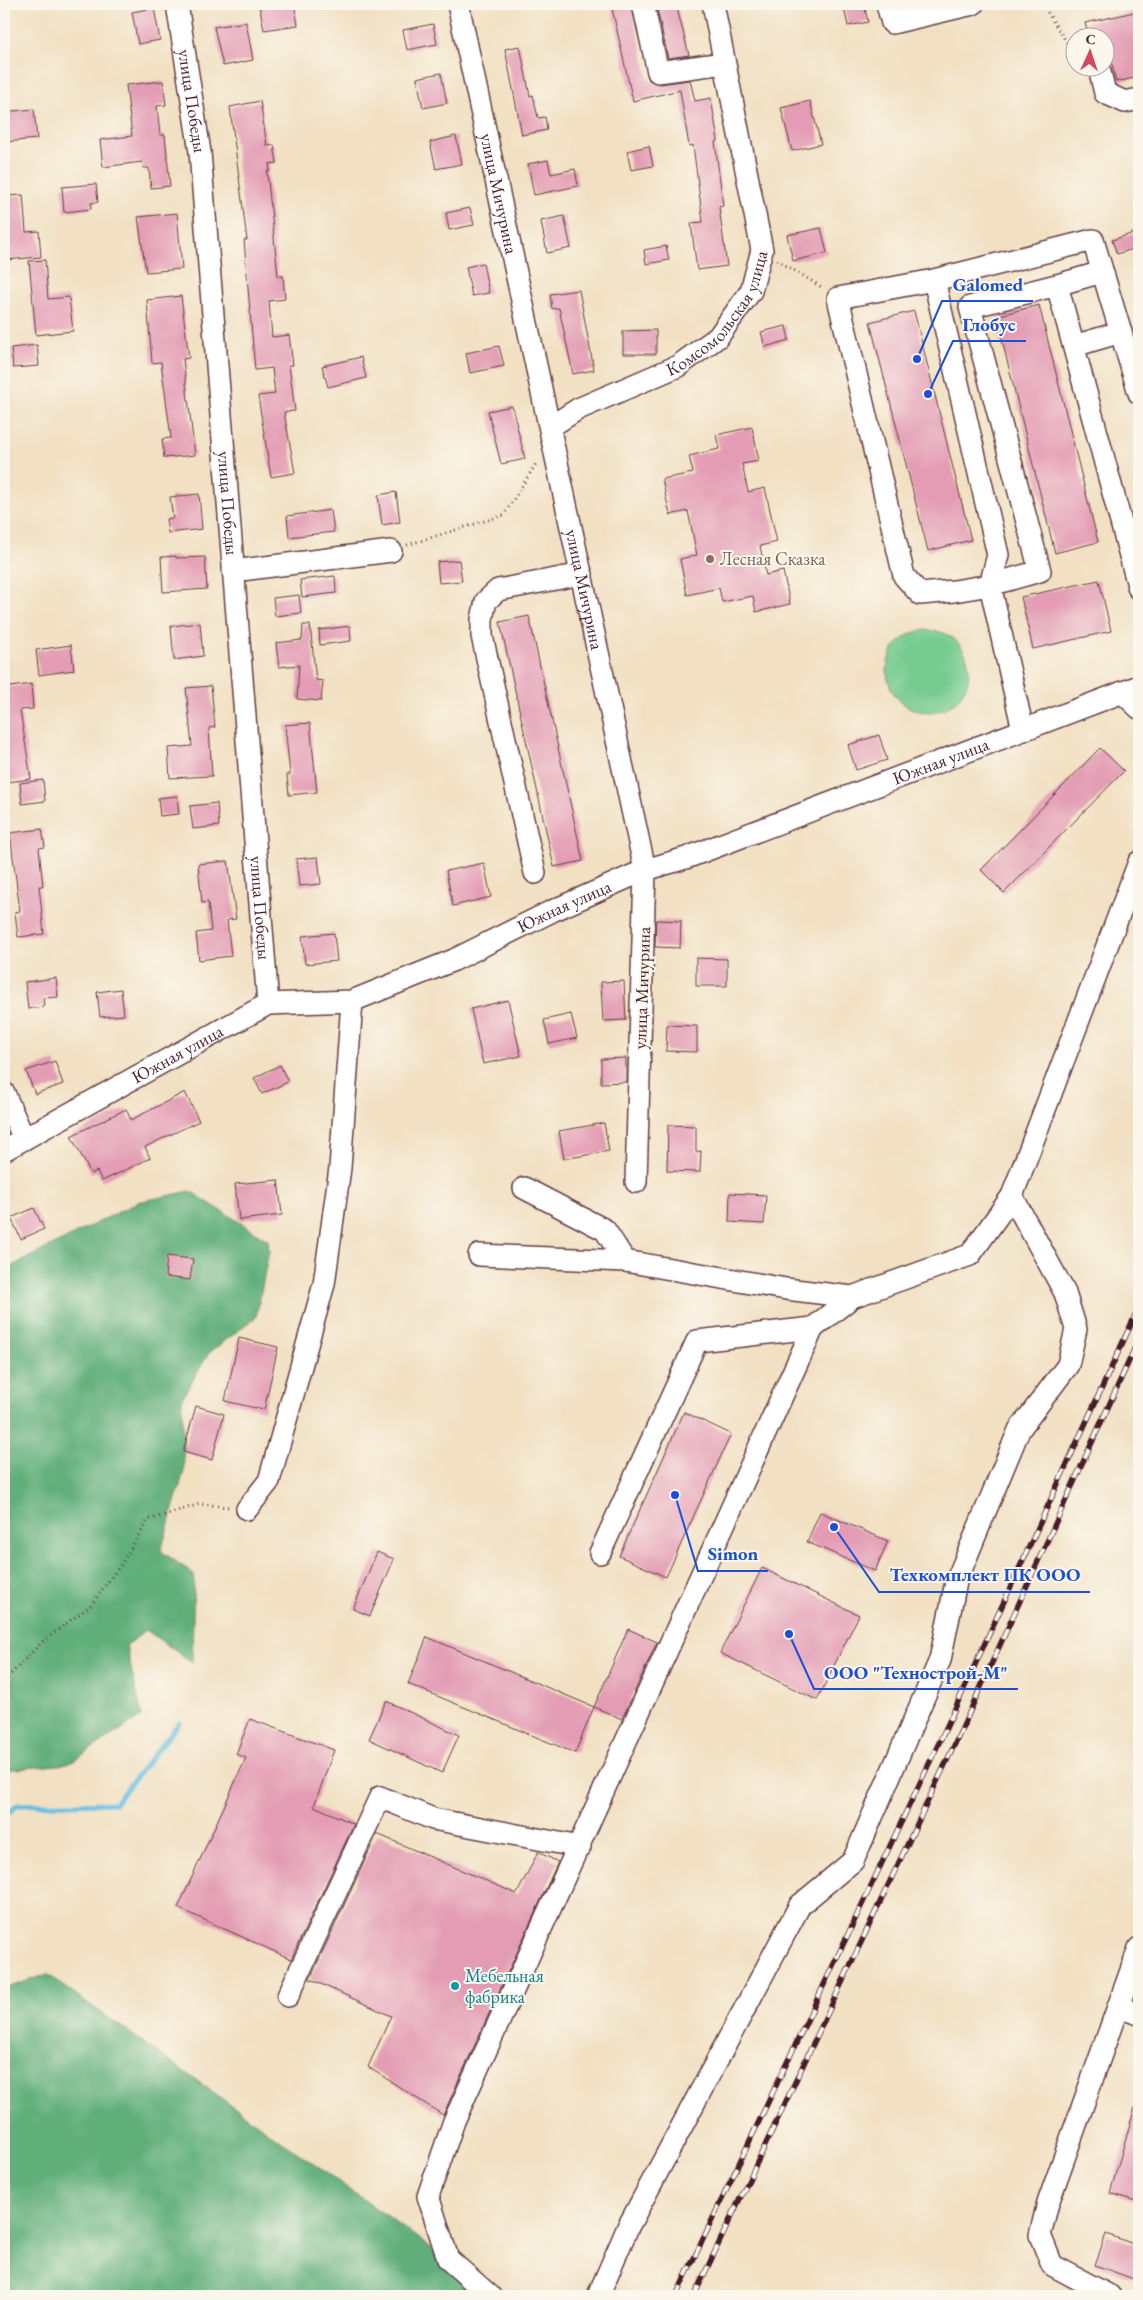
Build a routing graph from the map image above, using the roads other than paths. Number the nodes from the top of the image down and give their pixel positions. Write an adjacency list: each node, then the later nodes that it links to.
1 (177, 4): 20 (street, улица Победы)
2 (458, 4): 18 (street, улица Мичурина)
3 (643, 4): 7 (street)
4 (713, 4): 7 (street, Комсомольская улица)
5 (887, 4): 6 (street)
6 (973, 4)
7 (724, 63): 18 (street, Комсомольская улица)
8 (1101, 78): 9 (street)
9 (1139, 99)
10 (1102, 272): 11 (street); 12 (street); 15 (street)
11 (934, 280): 14 (street); 22 (street)
12 (1057, 285): 13 (street); 16 (street)
13 (970, 307): 14 (street); 22 (street)
14 (941, 313): 22 (street)
15 (1121, 332): 16 (street); 17 (street)
16 (1074, 346): 23 (street)
17 (1138, 384)
18 (551, 433): 21 (street, улица Мичурина)
19 (391, 551): 20 (street)
20 (233, 571): 31 (street, улица Победы)
21 (582, 574): 28 (street, улица Мичурина); 29 (street)
22 (990, 585): 26 (street)
23 (1139, 585)
24 (1131, 689): 25 (street); 26 (street, Южная улица)
25 (1139, 708)
26 (1023, 730): 28 (street, Южная улица)
27 (1139, 862): 37 (street)
28 (645, 870): 30 (street, Южная улица); 35 (street, улица Мичурина)
29 (535, 873)
30 (352, 1001): 31 (street, Южная улица); 42 (street)
31 (268, 1004): 33 (street, Южная улица)
32 (4, 1093): 33 (street)
33 (24, 1139): 34 (street, Южная улица)
34 (4, 1150)
35 (636, 1182)
36 (524, 1188): 39 (street)
37 (1012, 1196): 40 (street); 50 (street)
38 (479, 1255): 39 (street)
39 (625, 1261): 40 (street)
40 (852, 1297): 41 (street)
41 (813, 1328): 43 (street); 44 (street)
42 (247, 1509)
43 (600, 1553)
44 (580, 1847): 46 (street); 49 (street)
45 (1139, 1948): 47 (street)
46 (288, 1996)
47 (1118, 2007): 48 (street); 51 (street)
48 (1139, 2014)
49 (490, 2296)
50 (598, 2296)
51 (1110, 2296)

